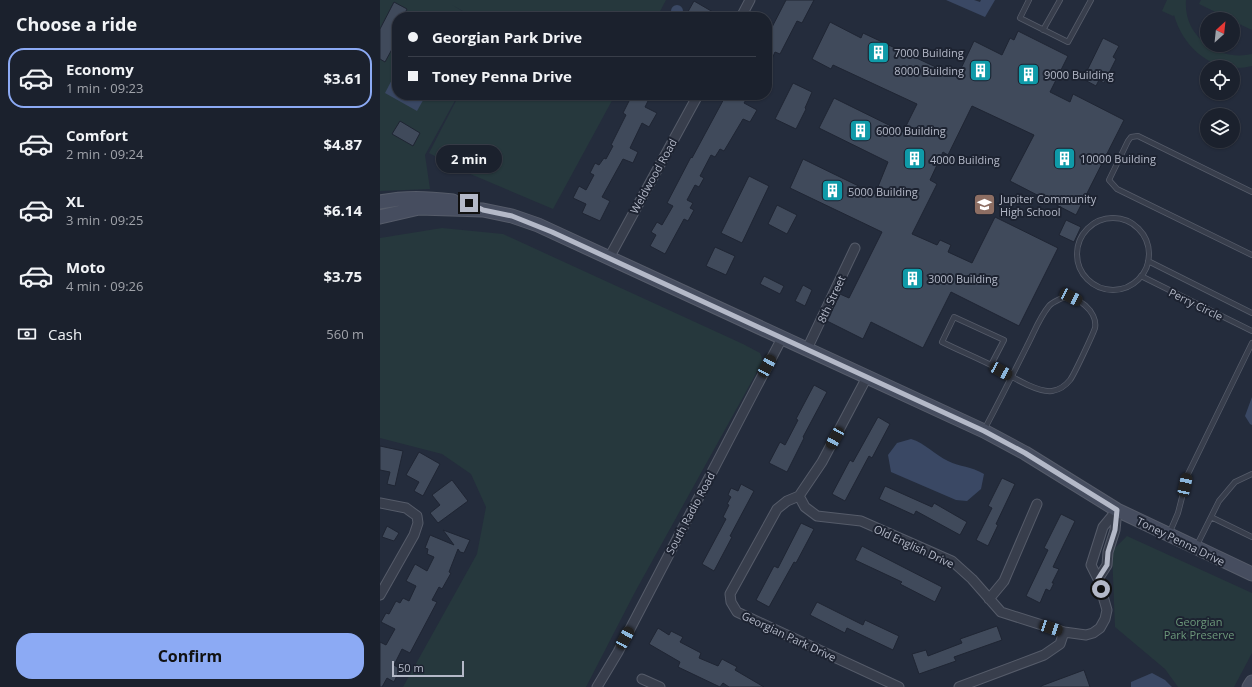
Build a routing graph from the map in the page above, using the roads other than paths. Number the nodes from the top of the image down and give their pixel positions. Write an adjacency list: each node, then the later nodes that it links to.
1 (750, 0): 5 (street)
2 (1029, 0): 6 (lane)
3 (1060, 0): 6 (lane)
4 (1091, 0): 6 (lane)
5 (744, 12)
6 (1044, 30)
7 (695, 100): 14 (street, Weldwood Road)
8 (1252, 192): 13 (lane)
9 (380, 202): 10 (street, Toney Penna Drive)
10 (483, 210): 11 (street, Toney Penna Drive); 14 (street, Toney Penna Drive)
11 (380, 217)
12 (855, 248): 21 (street, 8th Street)
13 (1252, 255)
14 (609, 258): 19 (street, Toney Penna Drive)
15 (1148, 261): 16 (lane); 16 (lane); 17 (lane, Perry Circle)
16 (1141, 276): 18 (lane, Perry Circle)
17 (1252, 313)
18 (1252, 330)
19 (782, 338): 21 (street, Toney Penna Drive); 42 (street, South Radio Road)
20 (1252, 343): 32 (lane)
21 (807, 350): 23 (street, Toney Penna Drive)
22 (991, 365): 22 (lane); 24 (lane)
23 (867, 377): 25 (street, Toney Penna Drive); 27 (street, Georgian Park Drive)
24 (1012, 377): 24 (lane); 25 (lane)
25 (984, 431): 30 (street, Toney Penna Drive)
26 (1252, 474): 31 (lane)
27 (799, 496): 38 (street, Old English Drive); 44 (street, Georgian Park Drive)
28 (380, 502): 37 (street)
29 (1037, 504): 38 (street)
30 (1117, 510): 32 (street, Toney Penna Drive); 36 (street); 36 (street)
31 (1211, 517): 33 (lane); 34 (lane)
32 (1168, 535): 34 (street, Toney Penna Drive)
33 (1252, 537)
34 (1195, 548): 35 (street, Toney Penna Drive)
35 (1252, 574)
36 (1098, 579): 39 (street)
37 (380, 595)
38 (989, 599): 39 (street, Old English Drive)
39 (1064, 632): 45 (street)
40 (642, 679): 43 (street)
41 (1252, 682): 46 (street)
42 (598, 687)
43 (660, 687)
44 (899, 687)
45 (959, 687)
46 (1249, 687)

